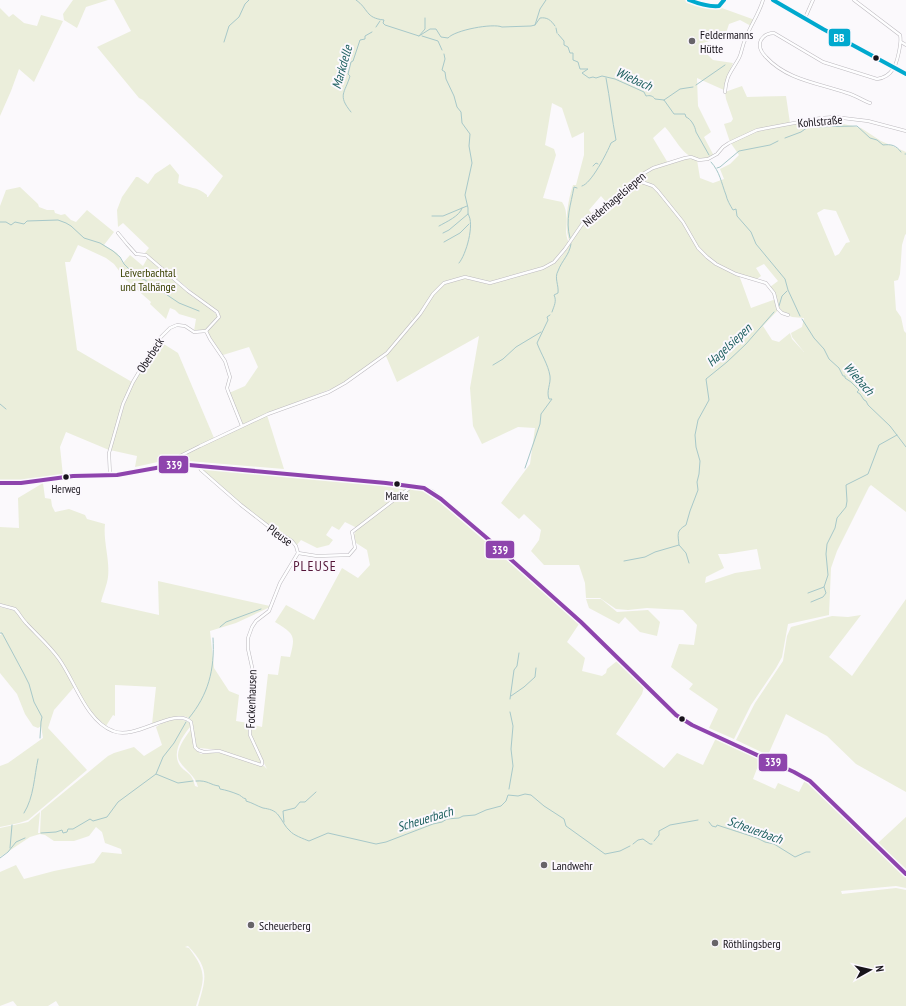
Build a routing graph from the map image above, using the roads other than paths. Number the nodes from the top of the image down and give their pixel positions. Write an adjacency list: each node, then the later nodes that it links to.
1 (689, 0): 2 (street)
2 (724, 0)
3 (763, 0): 12 (street)
4 (773, 0): 7 (street)
5 (813, 0): 7 (street)
6 (854, 0): 8 (street)
7 (805, 18): 10 (street)
8 (901, 42): 9 (street); 10 (street)
9 (906, 46)
10 (894, 68): 11 (street); 13 (street)
11 (906, 74)
12 (725, 92)
13 (870, 103)
14 (906, 131): 15 (street, Kohlstraße)
15 (711, 158): 16 (street, Niederhagelsiepen)
16 (636, 180): 18 (street); 20 (street, Niederhagelsiepen)
17 (118, 233): 19 (street)
18 (788, 315)
19 (206, 331): 20 (street); 23 (street, Oberbeck)
20 (242, 426): 21 (street, Niederhagelsiepen)
21 (173, 464): 22 (main road); 23 (main road)
22 (199, 466): 25 (main road); 26 (street, Pleuse)
23 (110, 476): 24 (main road)
24 (0, 483)
25 (412, 486): 26 (street, Pleuse); 28 (main road)
26 (298, 553): 27 (street, Fockenhausen)
27 (0, 605)
28 (906, 874)

